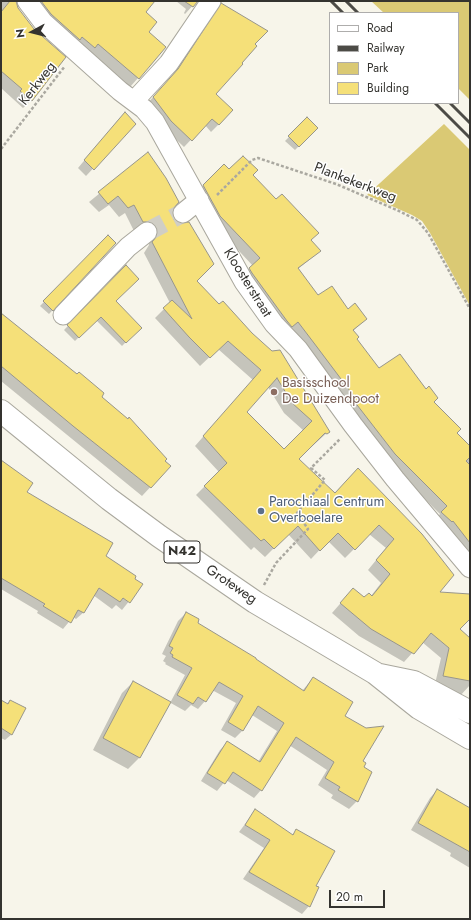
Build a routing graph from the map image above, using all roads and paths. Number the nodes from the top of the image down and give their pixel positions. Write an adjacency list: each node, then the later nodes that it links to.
1 (27, 1): 3 (street, Kloosterstraat)
2 (211, 1): 4 (street)
3 (76, 51): 4 (street, Kloosterstraat); 5 (path, Kerkweg)
4 (134, 101): 6 (street, Kloosterstraat)
5 (1, 149)
6 (201, 204): 7 (street); 9 (path, Plankekerkweg); 12 (street, Kloosterstraat)
7 (183, 213)
8 (147, 232): 10 (street)
9 (470, 309)
10 (63, 315)
11 (1, 411): 14 (main road, Groteweg / N42)
12 (353, 426): 13 (street, Kloosterstraat); 14 (path)
13 (470, 568)
14 (255, 602): 15 (main road, Groteweg / N42)
15 (375, 674): 16 (main road, Groteweg / N42); 17 (main road, Groteweg / N42)
16 (470, 712)
17 (469, 734)

